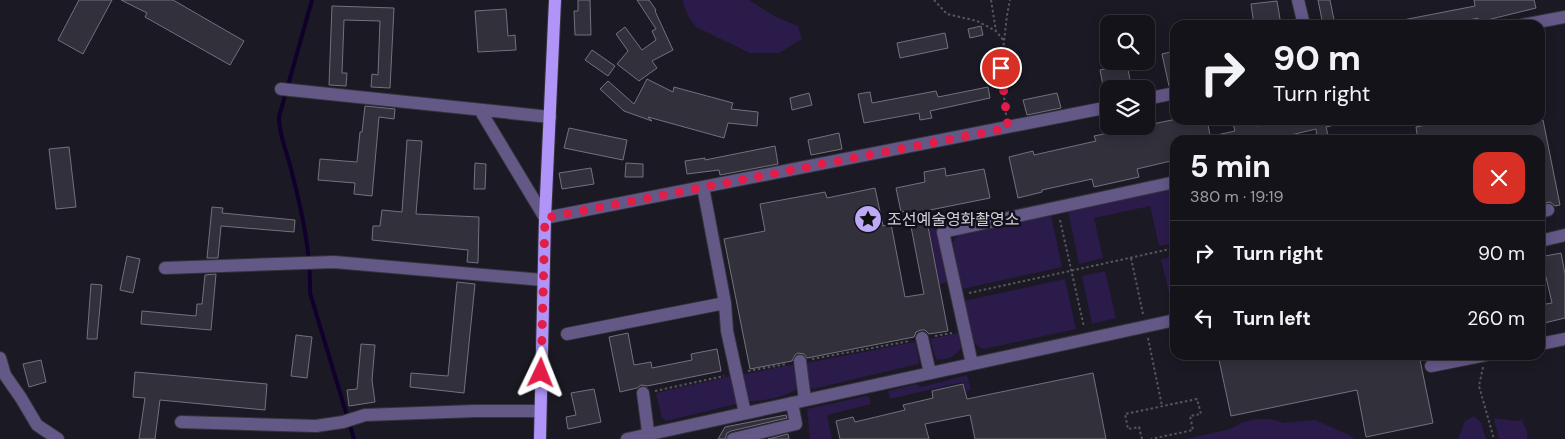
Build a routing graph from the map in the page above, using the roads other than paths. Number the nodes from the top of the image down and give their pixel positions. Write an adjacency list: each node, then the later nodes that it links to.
1 (555, 0): 11 (main road)
2 (1298, 0): 4 (street)
3 (1565, 17): 5 (street)
4 (1303, 20)
5 (1545, 21)
6 (281, 90): 10 (street)
7 (1170, 94): 8 (street)
8 (1155, 97)
9 (1100, 109): 13 (street)
10 (480, 110): 11 (street); 14 (street)
11 (550, 117): 14 (main road)
12 (1170, 183): 28 (street)
13 (704, 187): 14 (street); 19 (street)
14 (545, 218): 18 (main road)
15 (1565, 235): 16 (street)
16 (1545, 240)
17 (165, 268): 18 (street)
18 (543, 280): 34 (main road)
19 (725, 303): 21 (street); 35 (street)
20 (1170, 321): 28 (street)
21 (567, 334)
22 (922, 338): 30 (street)
23 (1565, 339): 24 (street)
24 (1545, 343)
25 (0, 358): 38 (street)
26 (1477, 360): 29 (street)
27 (800, 361): 32 (street)
28 (972, 364): 30 (street)
29 (1431, 366)
30 (930, 373): 32 (street)
31 (643, 393): 37 (street)
32 (805, 400): 33 (street)
33 (792, 403): 35 (street); 41 (street)
34 (540, 411): 36 (street); 39 (main road)
35 (745, 413): 37 (street)
36 (182, 422)
37 (648, 437): 40 (street)
38 (58, 439)
39 (540, 439)
40 (627, 439)
41 (733, 439)

